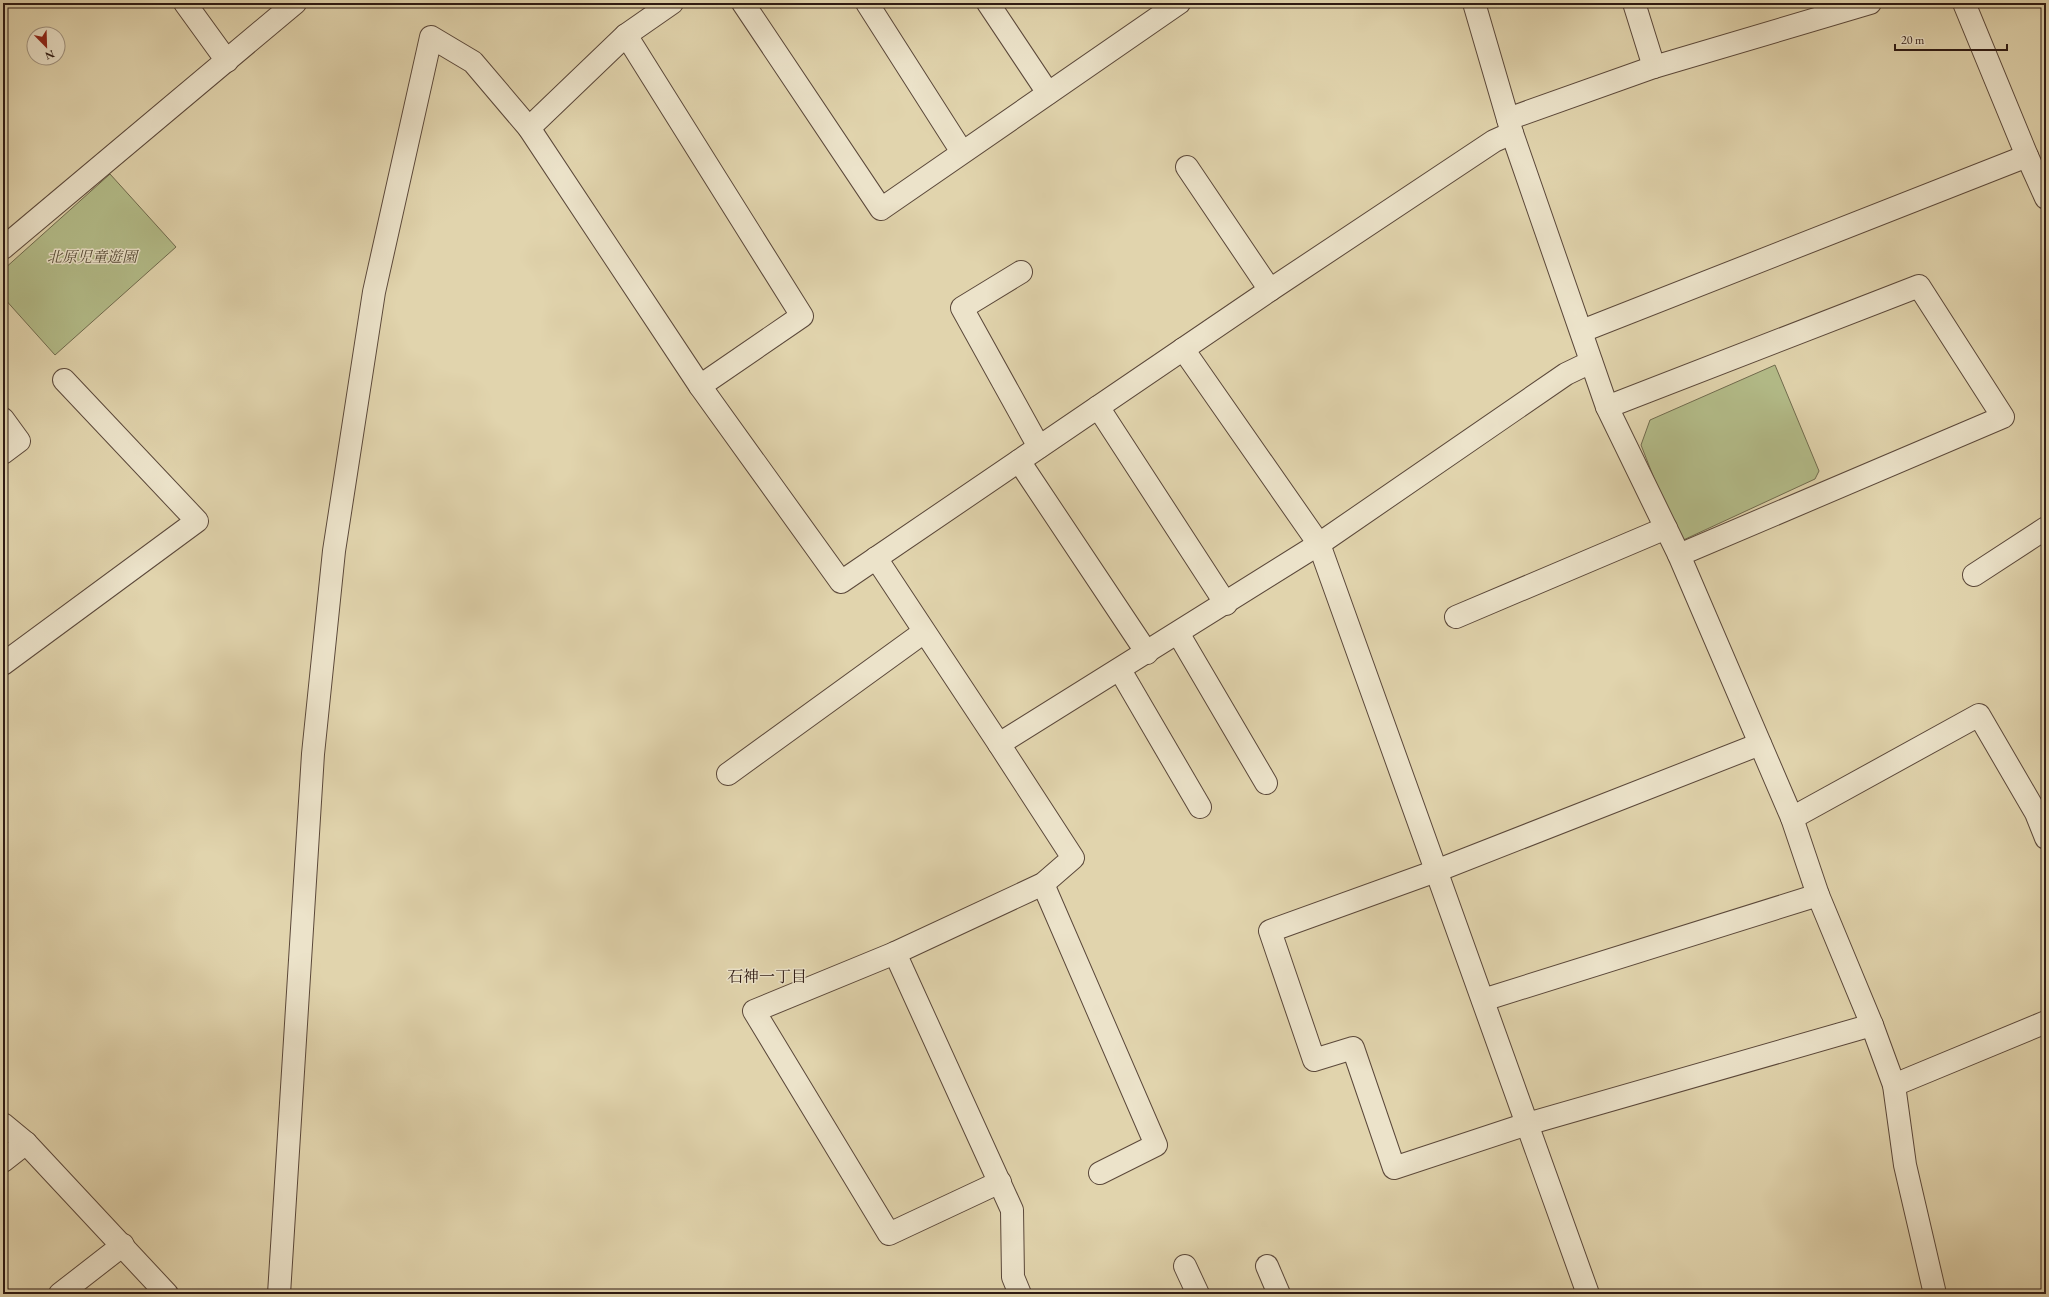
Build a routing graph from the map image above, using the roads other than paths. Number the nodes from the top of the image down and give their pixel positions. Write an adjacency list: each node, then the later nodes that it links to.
1 (185, 3): 14 (street)
2 (295, 3): 14 (street)
3 (672, 3): 13 (street)
4 (743, 3): 19 (street)
5 (866, 3): 19 (street)
6 (988, 3): 16 (street)
7 (1179, 3): 12 (street)
8 (1474, 3): 17 (street)
9 (1634, 3): 15 (street)
10 (1870, 3): 15 (street)
11 (1964, 3): 20 (street)
12 (1153, 10): 16 (street)
13 (626, 35): 18 (street); 30 (street)
14 (227, 61): 23 (street)
15 (1654, 67): 17 (street)
16 (1048, 93): 19 (street)
17 (1510, 126): 25 (street); 26 (street)
18 (529, 128): 30 (street); 77 (street)
19 (962, 152)
20 (2026, 156): 22 (street); 26 (street)
21 (1187, 167): 25 (street)
22 (2046, 198)
23 (3, 248)
24 (1021, 272): 34 (street)
25 (1270, 290): 27 (street)
26 (1582, 332): 28 (street)
27 (1183, 349): 31 (street); 39 (street)
28 (1591, 362): 32 (street); 39 (street)
29 (64, 380): 48 (street)
30 (700, 386): 41 (street)
31 (1098, 407): 34 (street); 43 (street)
32 (1607, 407): 37 (street); 40 (street)
33 (3, 419): 35 (street)
34 (1039, 447): 36 (street)
35 (3, 453)
36 (1019, 461): 41 (street); 47 (street)
37 (1666, 528): 40 (street); 44 (street)
38 (2045, 530): 42 (street)
39 (1319, 544): 43 (street); 58 (street)
40 (1679, 555): 51 (street)
41 (876, 558): 45 (street)
42 (1974, 575)
43 (1226, 604): 46 (street)
44 (1456, 617)
45 (924, 632): 50 (street); 52 (street)
46 (1178, 633): 47 (street); 53 (street)
47 (1147, 653): 49 (street)
48 (3, 664)
49 (1120, 670): 50 (street); 54 (street)
50 (999, 744): 59 (street)
51 (1760, 744): 56 (street); 58 (street)
52 (728, 774)
53 (1266, 782)
54 (1200, 807)
55 (2041, 811): 56 (street); 57 (street)
56 (1792, 818): 60 (street)
57 (2046, 838)
58 (1436, 871): 62 (street); 67 (street)
59 (1043, 884): 61 (street); 70 (street)
60 (1818, 894): 62 (street); 64 (street)
61 (895, 952): 71 (street); 71 (street)
62 (1483, 1000): 67 (street)
63 (2046, 1022): 65 (street)
64 (1872, 1025): 65 (street); 67 (street)
65 (1894, 1085): 82 (street)
66 (3, 1124): 68 (street)
67 (1527, 1124): 81 (street)
68 (26, 1143): 69 (street); 72 (street)
69 (3, 1161)
70 (1100, 1172)
71 (1000, 1182): 78 (street)
72 (123, 1245): 75 (street); 76 (street)
73 (1185, 1266): 79 (street)
74 (1267, 1266): 80 (street)
75 (60, 1294)
76 (167, 1294)
77 (279, 1294)
78 (1020, 1294)
79 (1198, 1294)
80 (1279, 1294)
81 (1588, 1294)
82 (1935, 1294)

